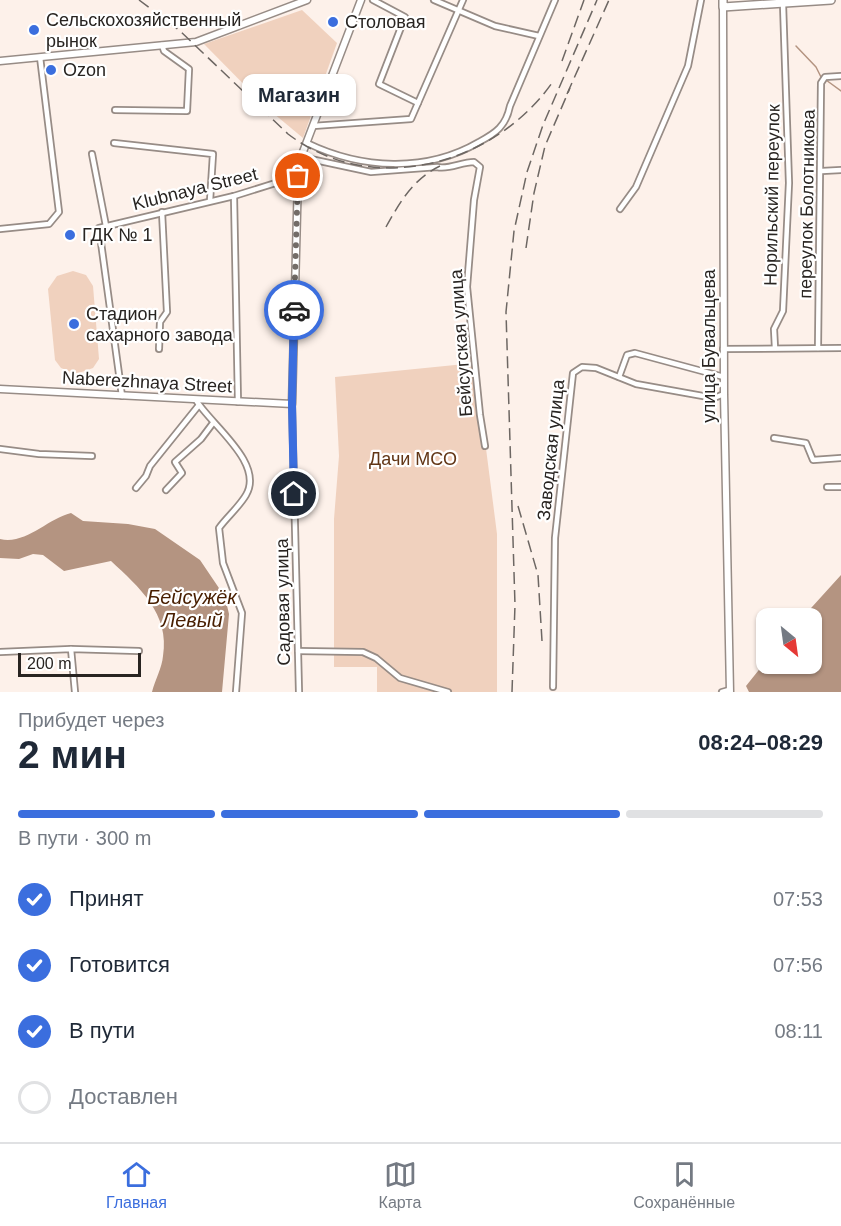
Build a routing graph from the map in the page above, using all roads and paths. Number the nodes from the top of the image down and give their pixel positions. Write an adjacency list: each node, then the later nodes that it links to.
1 (307, 0): 13 (street)
2 (361, 0): 19 (street)
3 (373, 0): 17 (street)
4 (434, 0): 11 (street)
5 (463, 0): 11 (street)
6 (555, 0): 12 (street)
7 (701, 0): 29 (street)
8 (831, 0): 10 (main road)
9 (723, 3): 10 (main road); 36 (street, улица Бувальцева)
10 (783, 4): 33 (street, Норильский переулок)
11 (458, 11): 12 (street); 17 (street)
12 (539, 36): 21 (street)
13 (162, 45): 14 (street); 18 (street)
14 (40, 57): 15 (street); 32 (street)
15 (0, 61)
16 (841, 76): 25 (street, переулок Болотникова)
17 (418, 103): 19 (street)
18 (115, 110)
19 (313, 126): 21 (street)
20 (114, 143): 28 (street)
21 (307, 143): 23 (street)
22 (92, 154): 31 (street)
23 (301, 157): 26 (street); 48 (street, Бейсугская улица)
24 (841, 170): 25 (street)
25 (822, 171): 34 (street, переулок Болотникова)
26 (298, 176): 27 (street, Klubnaya Street); 45 (street)
27 (234, 196): 28 (street, Klubnaya Street); 44 (street)
28 (210, 201): 30 (street, Klubnaya Street)
29 (620, 209)
30 (162, 212): 31 (street, Klubnaya Street); 37 (street)
31 (106, 226): 42 (street)
32 (0, 229)
33 (775, 348): 34 (street); 36 (street)
34 (819, 348): 35 (street)
35 (841, 348)
36 (723, 349): 39 (street, улица Бувальцева)
37 (159, 350)
38 (619, 377): 39 (street); 41 (street, Заводская улица); 60 (street, Заводская улица)
39 (724, 377): 41 (street, улица Бувальцева)
40 (0, 389): 42 (street, Naberezhnaya Street)
41 (724, 394): 61 (street, улица Бувальцева)
42 (122, 396): 43 (street, Naberezhnaya Street)
43 (197, 402): 44 (street, Naberezhnaya Street); 46 (street); 54 (street)
44 (238, 402): 45 (street, Naberezhnaya Street)
45 (292, 404): 58 (street, Садовая улица)
46 (213, 423): 55 (street); 63 (street)
47 (774, 438): 51 (street)
48 (485, 446)
49 (0, 449): 50 (street)
50 (92, 456)
51 (841, 458)
52 (827, 487): 53 (street)
53 (841, 487)
54 (136, 488)
55 (166, 490)
56 (71, 649): 57 (street); 59 (street); 62 (street)
57 (139, 651)
58 (298, 651): 64 (street, Садовая улица); 65 (street)
59 (0, 652)
60 (553, 687)
61 (727, 691)
62 (75, 692)
63 (237, 692)
64 (299, 692)
65 (448, 692)

